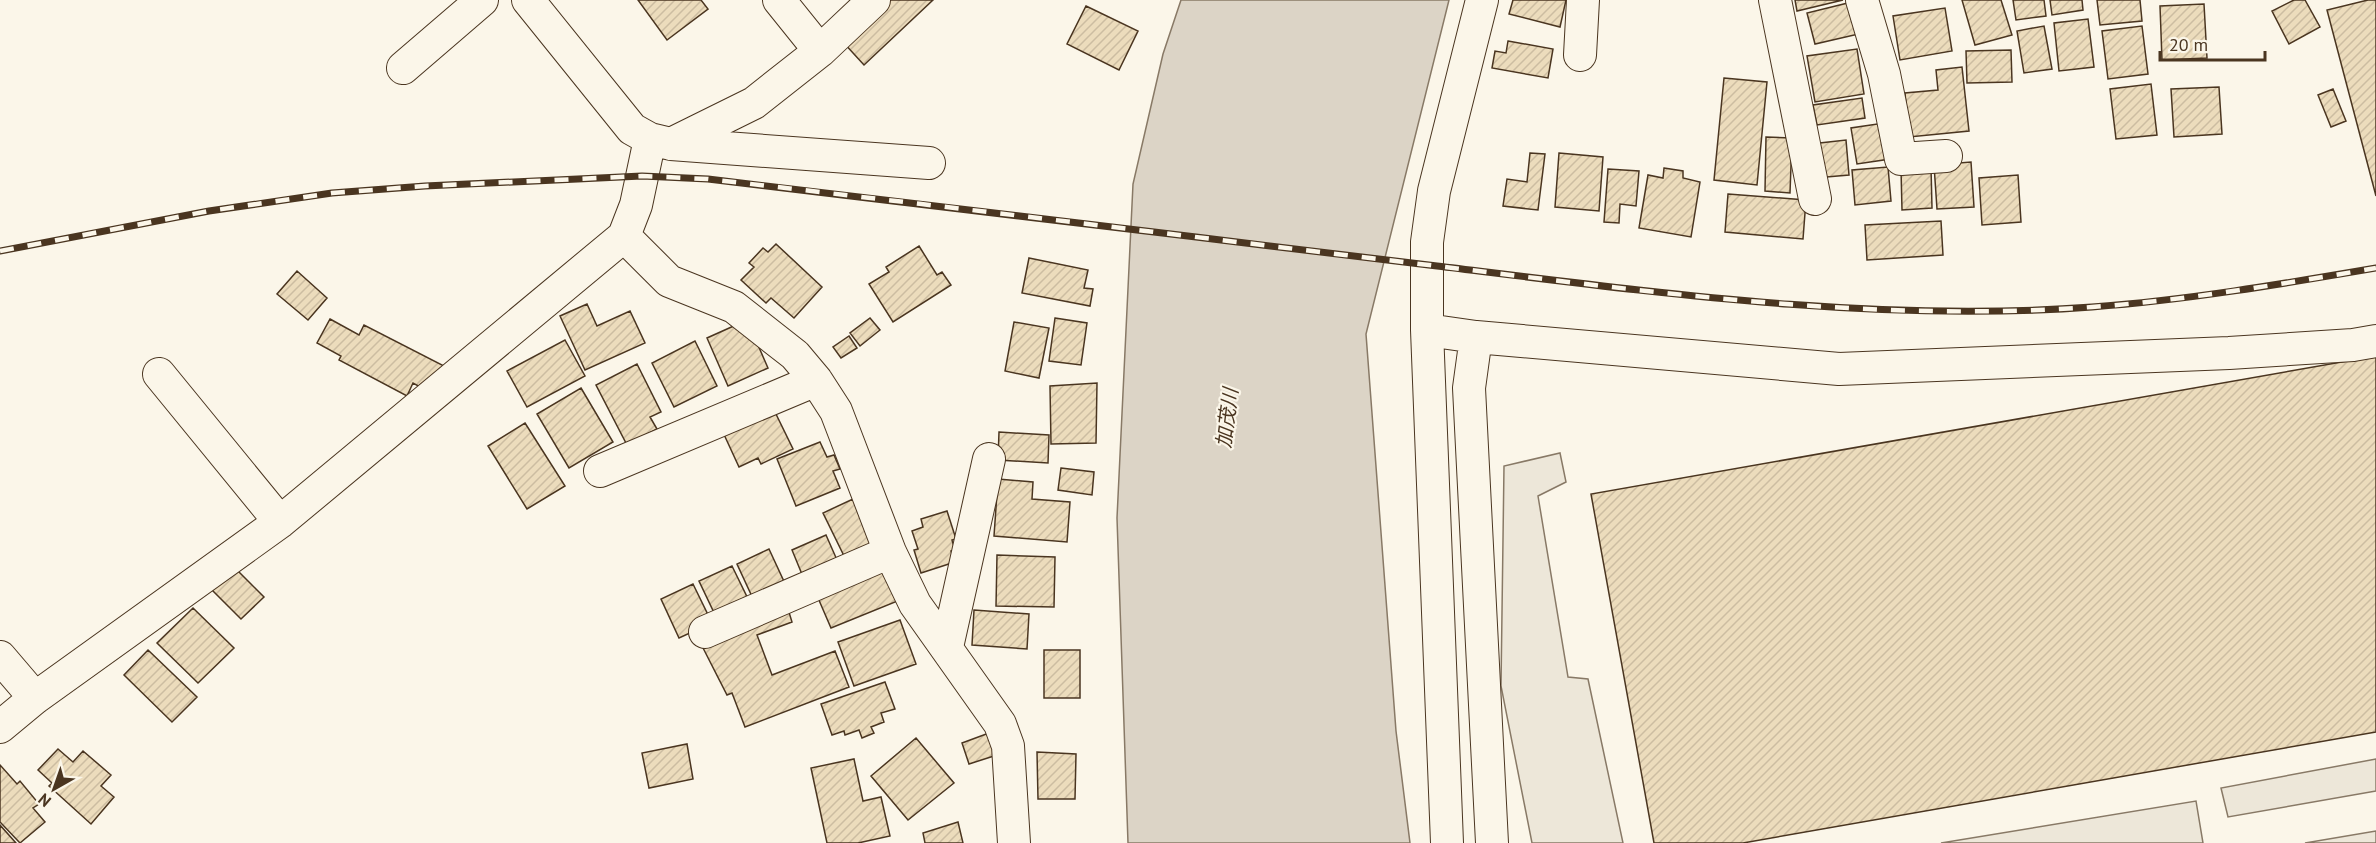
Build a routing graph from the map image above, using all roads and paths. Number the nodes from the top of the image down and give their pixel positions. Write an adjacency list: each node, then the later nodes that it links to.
1 (482, 0): 11 (street)
2 (528, 0): 12 (street)
3 (779, 0): 9 (street)
4 (874, 0): 9 (street)
5 (1482, 0): 17 (street)
6 (1583, 0): 10 (street)
7 (1775, 0): 15 (street)
8 (1862, 0): 13 (street)
9 (820, 51): 12 (street)
10 (1580, 55)
11 (403, 68)
12 (661, 142): 14 (street); 16 (street)
13 (1946, 156)
14 (929, 163)
15 (1815, 199)
16 (624, 236): 21 (street); 24 (street)
17 (1427, 330): 18 (street); 32 (street)
18 (1476, 337): 19 (street); 33 (street)
19 (2376, 341)
20 (159, 374): 24 (street)
21 (816, 380): 23 (street); 25 (street)
22 (989, 459): 27 (street)
23 (600, 471)
24 (280, 522): 29 (street)
25 (890, 552): 26 (street); 27 (street)
26 (705, 632)
27 (947, 647): 31 (street)
28 (0, 657): 29 (street)
29 (35, 698): 30 (street)
30 (0, 727)
31 (1014, 843)
32 (1447, 843)
33 (1492, 843)

